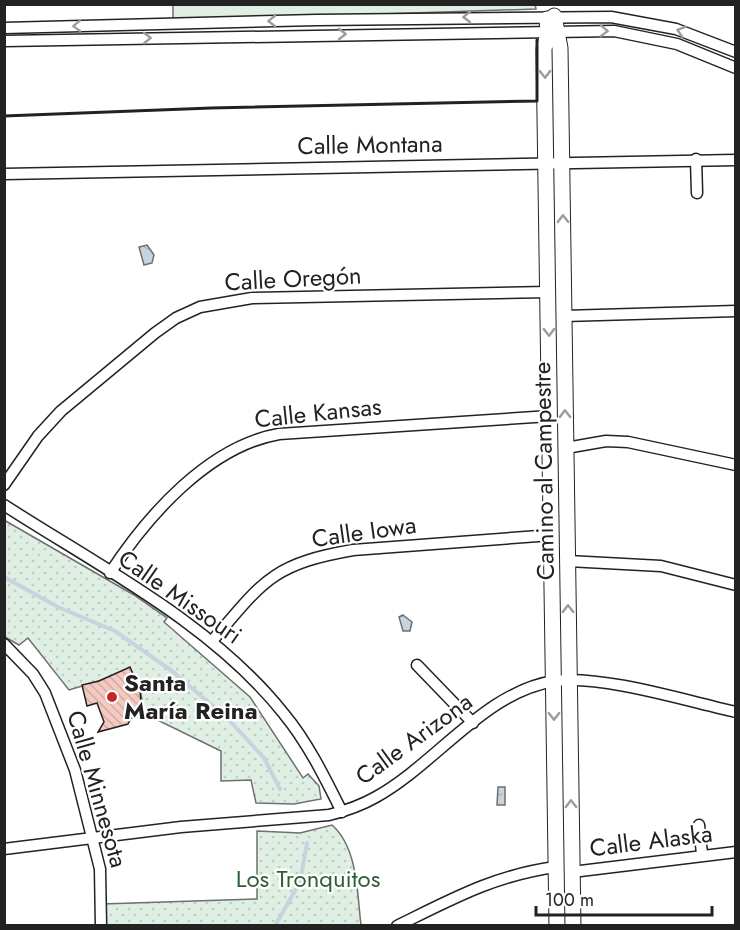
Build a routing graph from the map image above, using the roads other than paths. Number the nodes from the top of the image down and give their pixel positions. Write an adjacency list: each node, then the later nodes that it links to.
1 (551, 16): 2 (street, one-way to 2); 5 (street, Camino al Campestre); 9 (street, one-way to 1)
2 (317, 20): 3 (street, one-way to 3); 6 (street)
3 (99, 25): 4 (street, one-way to 4); 7 (street)
4 (4, 28)
5 (552, 33): 6 (street, one-way to 5); 10 (street, one-way to 10); 13 (street, Camino al Campestre)
6 (317, 34): 7 (street, one-way to 6)
7 (99, 39): 8 (street)
8 (4, 41)
9 (735, 52)
10 (735, 68)
11 (696, 159): 12 (street, Calle Montana); 13 (street, Calle Montana); 15 (street)
12 (735, 159)
13 (554, 162): 14 (street, Calle Montana); 16 (street, Camino al Campestre); 18 (street, Camino al Campestre, one-way to 13)
14 (4, 174)
15 (697, 193)
16 (548, 292): 19 (street, Camino al Campestre, one-way to 19); 22 (street, Calle Oregón)
17 (735, 311): 18 (street)
18 (564, 316): 20 (street, Camino al Campestre, one-way to 18)
19 (550, 416): 24 (street, Camino al Campestre); 26 (street, Calle Kansas)
20 (566, 448): 21 (street); 25 (street, Camino al Campestre)
21 (735, 465)
22 (4, 485)
23 (4, 505): 26 (street, Calle Missouri)
24 (552, 535): 28 (street, Calle Iowa); 31 (street, Camino al Campestre)
25 (568, 561): 27 (street); 31 (street, Camino al Campestre, one-way to 25)
26 (110, 573): 28 (street, Calle Missouri)
27 (735, 585)
28 (213, 640): 34 (street, Calle Missouri)
29 (6, 647): 36 (street, Calle Minnesota)
30 (417, 665): 33 (street)
31 (562, 681): 32 (street, Calle Arizona); 33 (street, Calle Arizona); 40 (street, Camino al Campestre, one-way to 40); 41 (street, Camino al Campestre, one-way to 31)
32 (735, 712)
33 (474, 723): 34 (street, Calle Arizona)
34 (342, 812): 36 (street, Calle Arizona)
35 (699, 825): 39 (street)
36 (93, 836): 37 (street, Calle Arizona); 42 (street, Calle Minnesota)
37 (4, 849)
38 (735, 852): 39 (street, Calle Alaska)
39 (702, 854): 41 (street, Calle Alaska)
40 (556, 867): 43 (street, Calle Alaska); 44 (street, Camino al Campestre)
41 (572, 872): 45 (street, Camino al Campestre)
42 (101, 926)
43 (398, 926)
44 (557, 926)
45 (573, 926)

